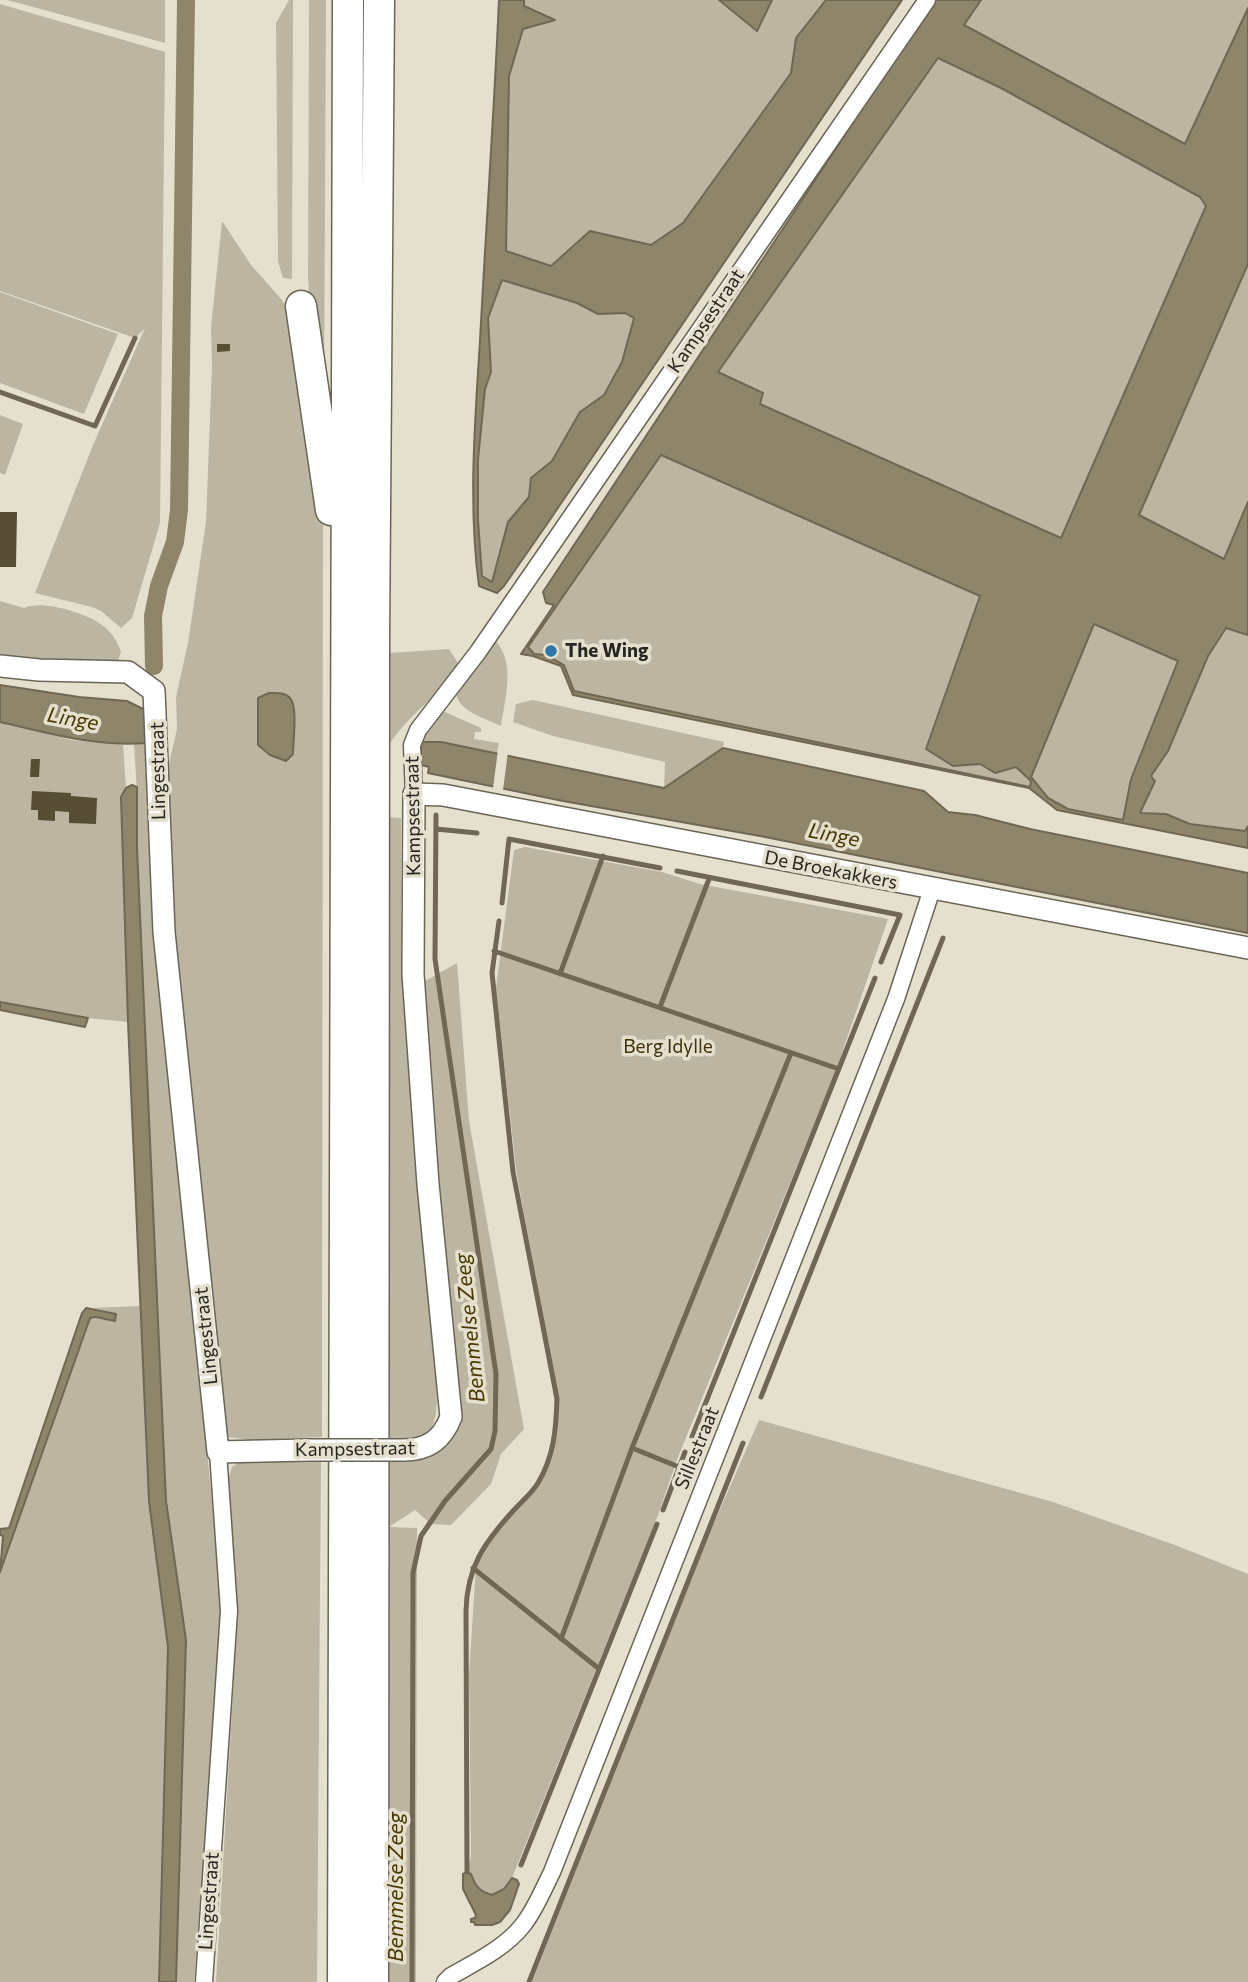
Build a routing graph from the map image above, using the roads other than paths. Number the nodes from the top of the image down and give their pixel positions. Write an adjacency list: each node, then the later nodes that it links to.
1 (348, 0): 5 (highway)
2 (379, 0): 13 (highway)
3 (927, 0): 7 (street, Kampsestraat)
4 (302, 306): 5 (highway)
5 (345, 567): 12 (highway)
6 (0, 666): 10 (street, Lingestraat)
7 (414, 794): 8 (street, De Broekakkers); 10 (street, Kampsestraat, bridge)
8 (932, 889): 9 (street, De Broekakkers); 14 (street, Sillestraat)
9 (1248, 948)
10 (218, 1452): 11 (street, Lingestraat)
11 (204, 1982)
12 (343, 1982)
13 (373, 1982)
14 (445, 1982)

